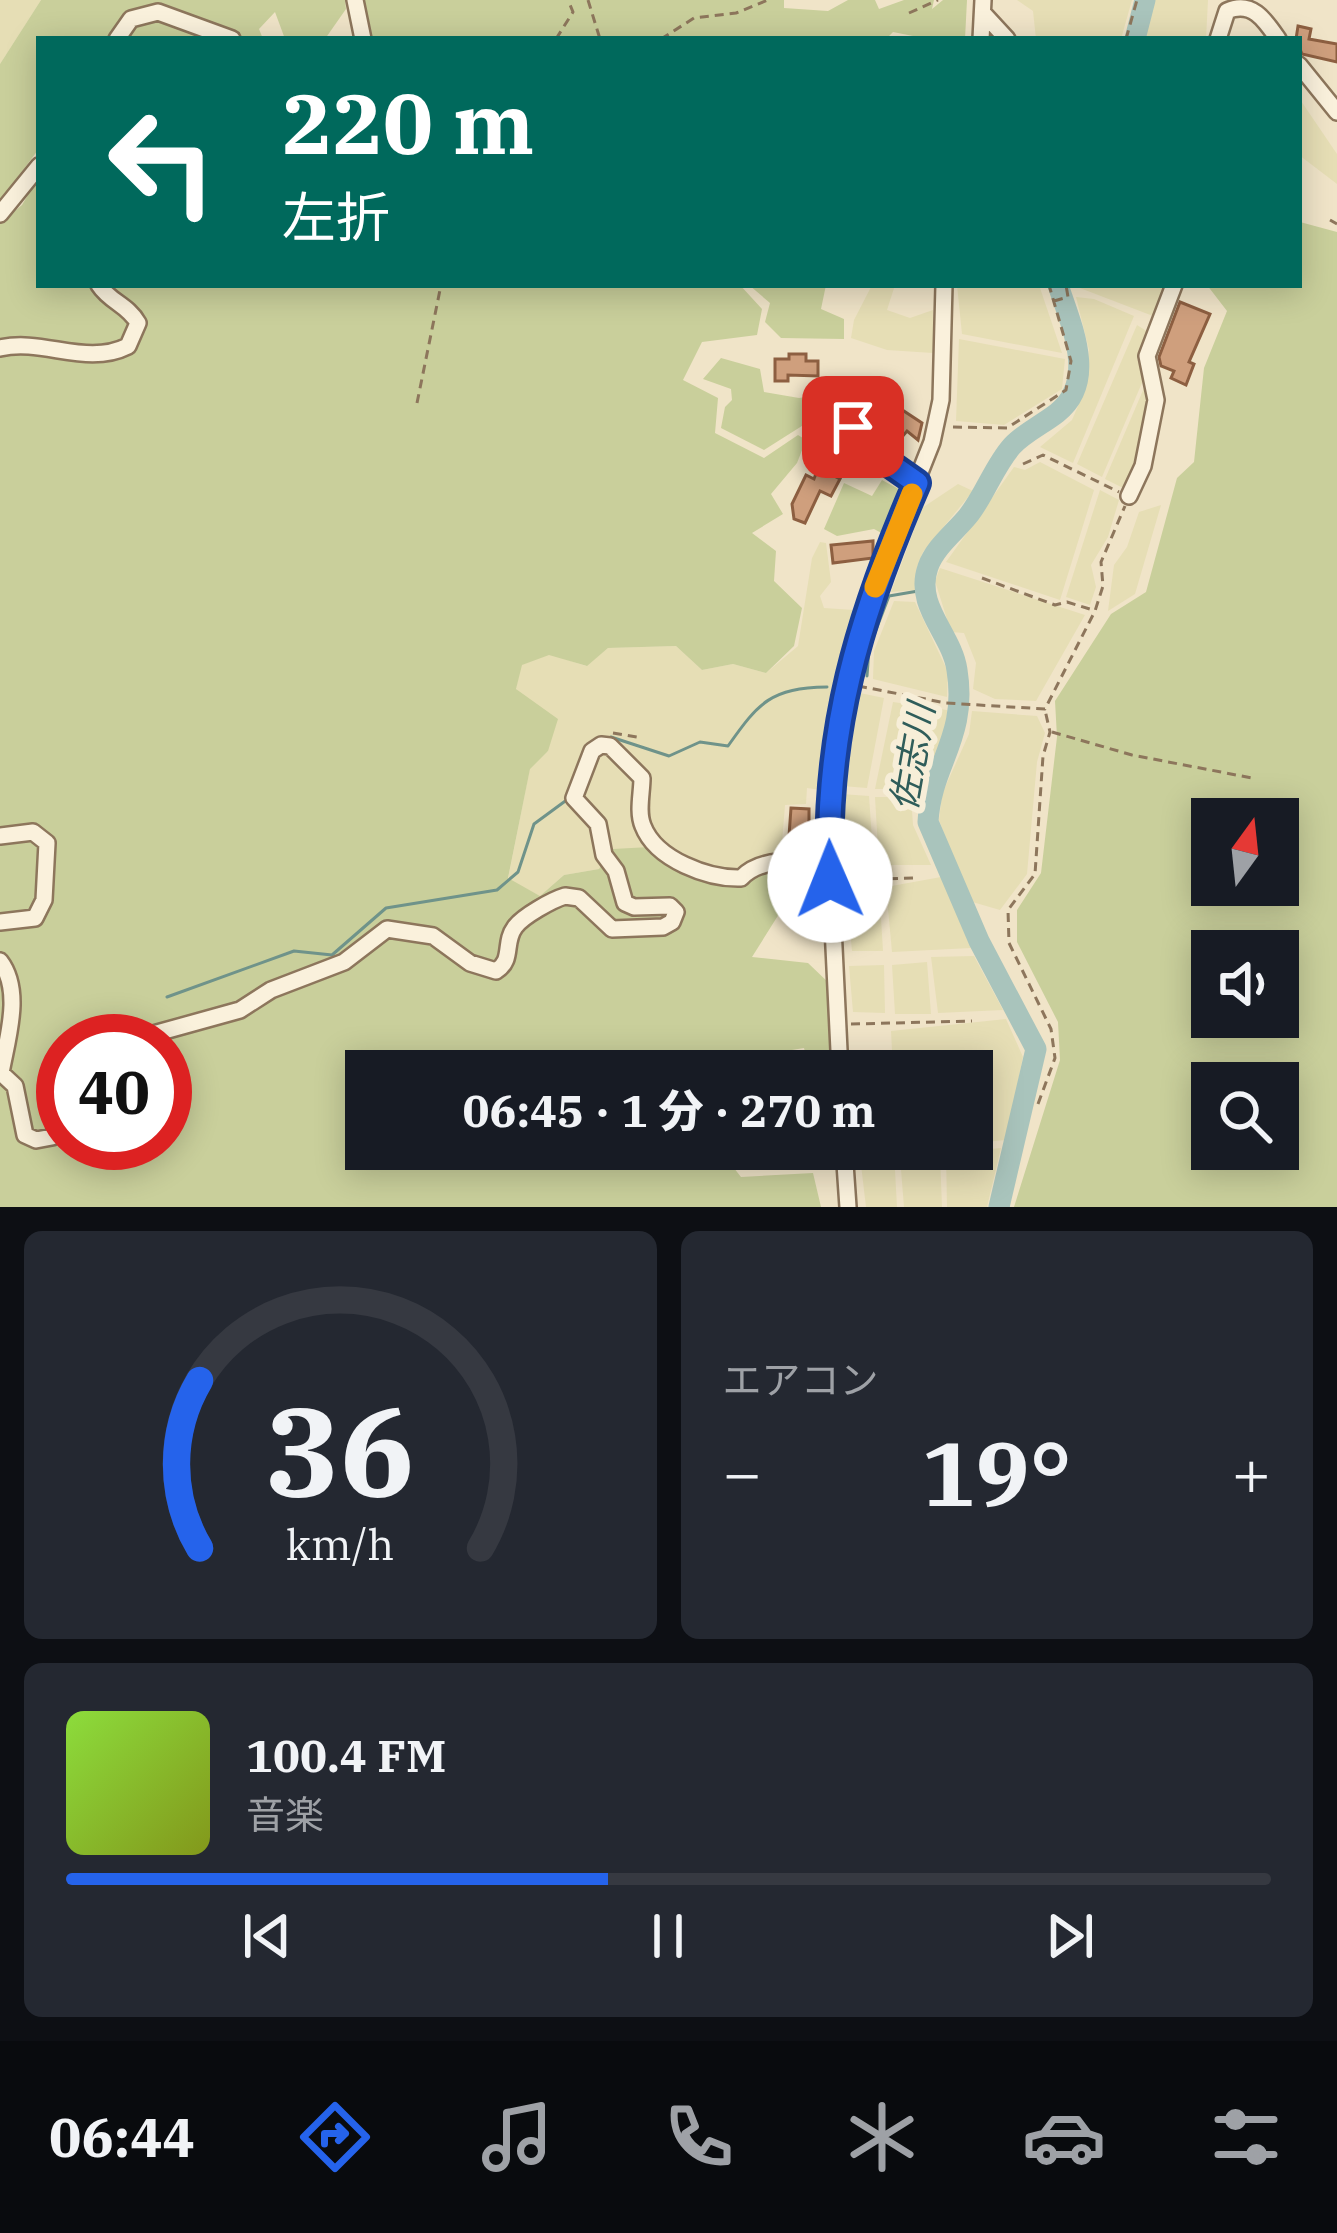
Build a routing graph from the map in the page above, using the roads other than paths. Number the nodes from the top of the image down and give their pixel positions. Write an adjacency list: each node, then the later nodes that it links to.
1 (355, 0): 6 (street)
2 (1233, 3): 9 (street); 10 (street)
3 (983, 6): 7 (street); 8 (street)
4 (119, 36): 5 (street)
5 (224, 36)
6 (362, 36)
7 (981, 36)
8 (1005, 36)
9 (1218, 36)
10 (1276, 36)
11 (1302, 69): 12 (street)
12 (1337, 112)
13 (36, 170): 14 (street)
14 (0, 214)
15 (101, 288): 18 (street)
16 (939, 288): 20 (street)
17 (1173, 288): 21 (street)
18 (0, 348)
19 (835, 409): 20 (street)
20 (917, 483): 23 (street)
21 (1129, 496)
22 (0, 836): 24 (street)
23 (830, 872): 26 (street); 27 (street)
24 (0, 922)
25 (0, 961): 28 (street)
26 (192, 1023)
27 (839, 1050)
28 (0, 1073): 29 (street)
29 (36, 1140)
30 (845, 1170): 31 (street)
31 (848, 1207)

